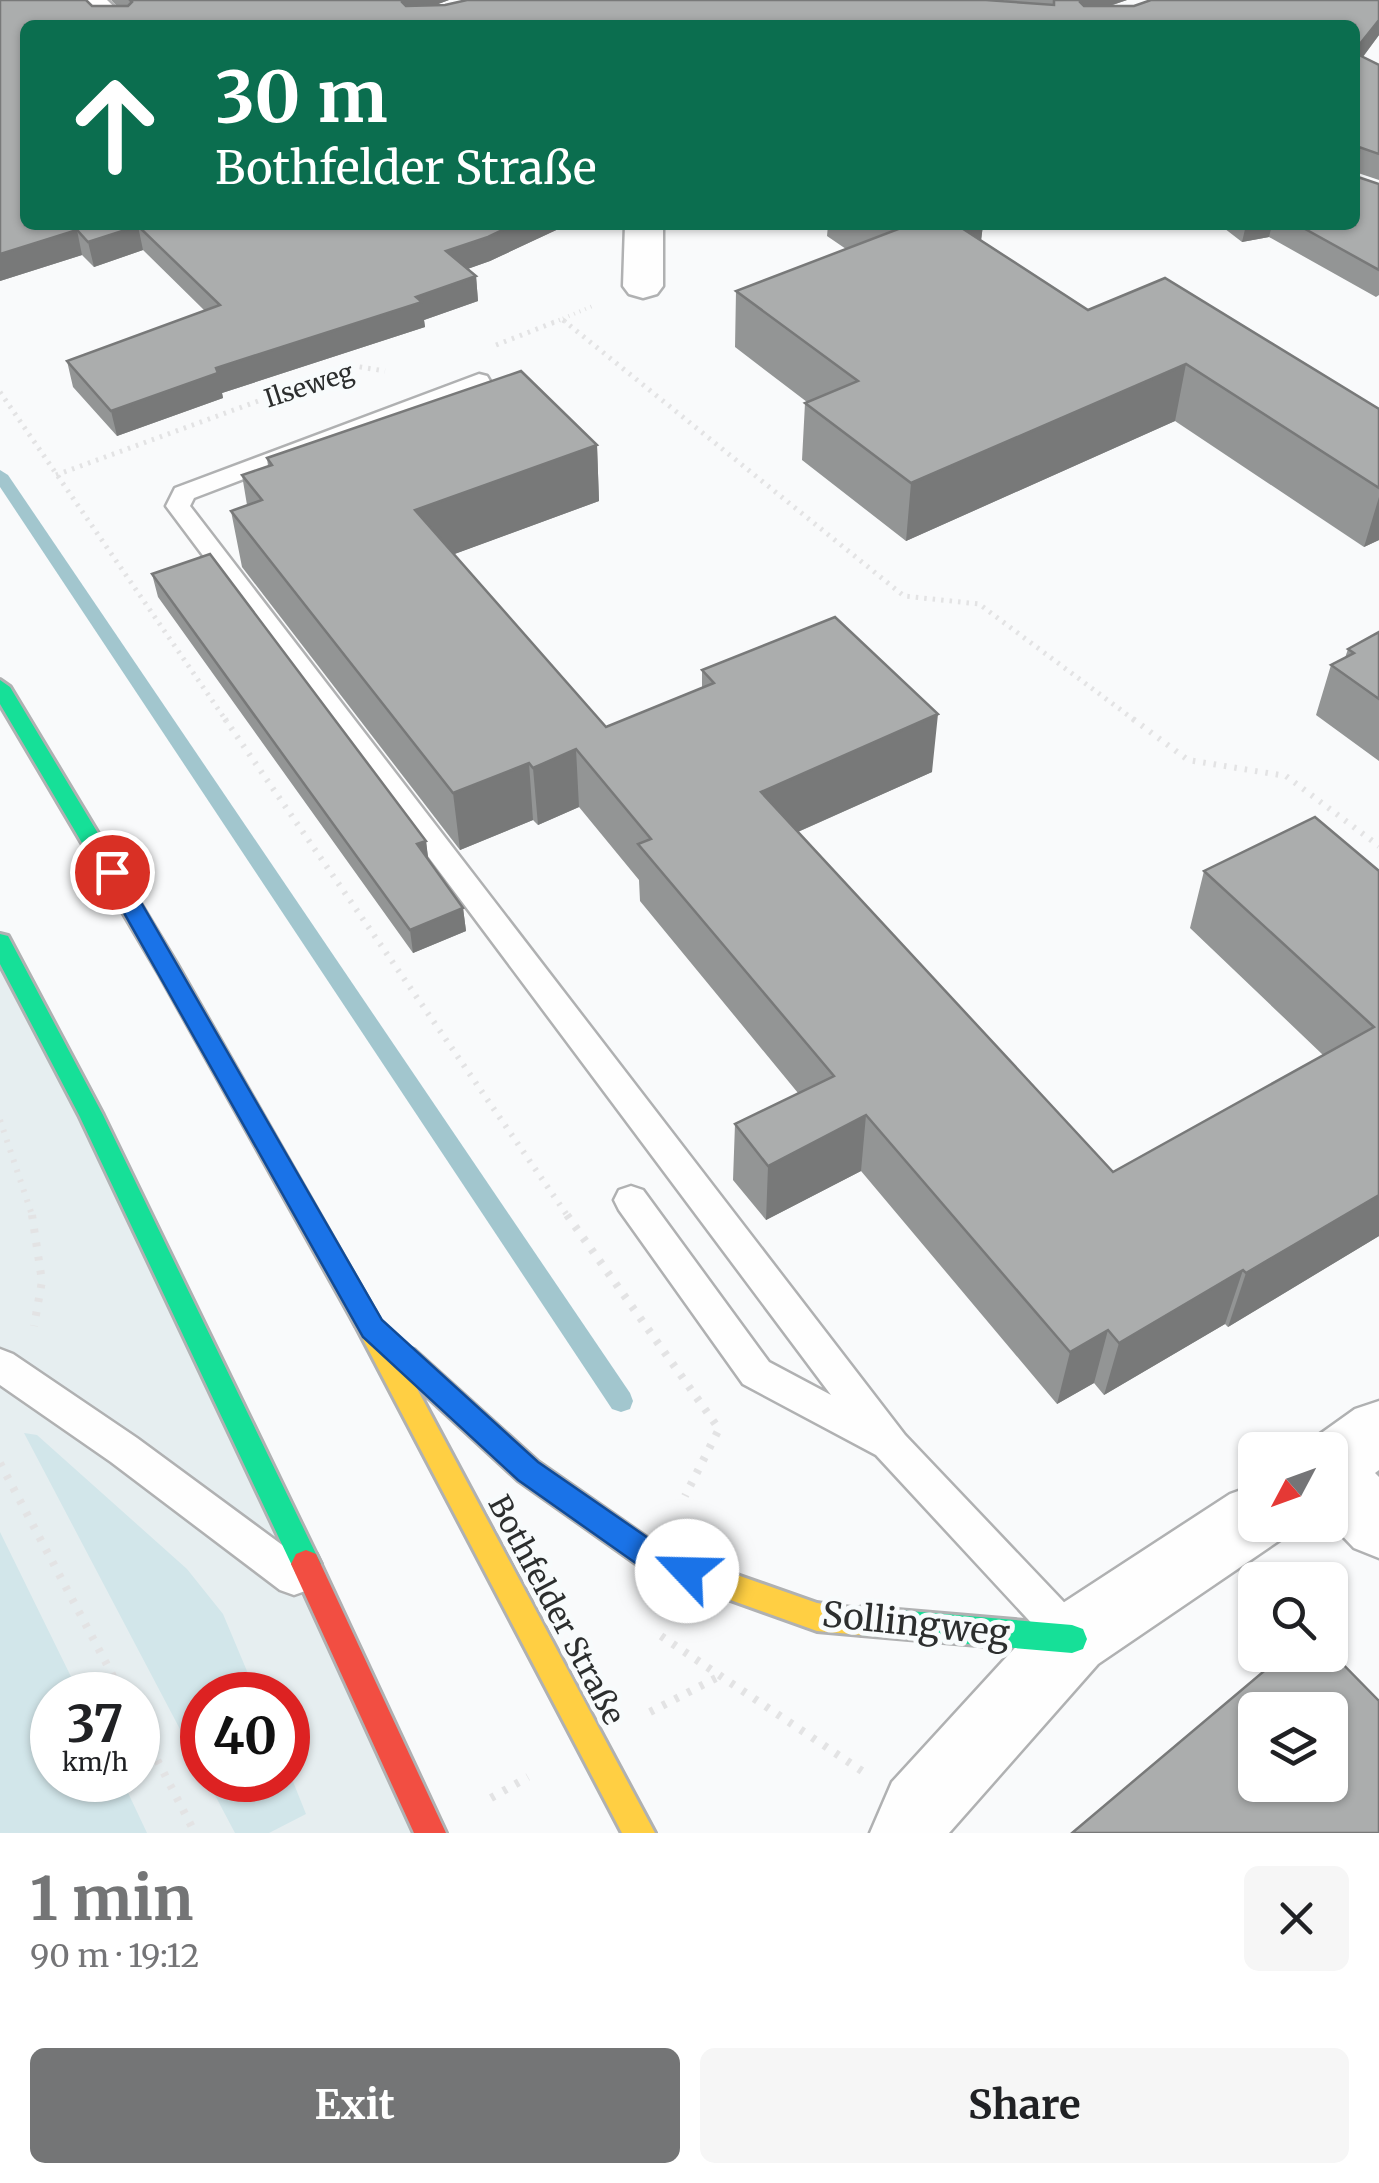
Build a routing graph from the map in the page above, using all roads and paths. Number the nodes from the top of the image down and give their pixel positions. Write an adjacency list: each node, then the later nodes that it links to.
1 (88, 0): 2 (street)
2 (110, 20)
3 (644, 230): 4 (street)
4 (643, 286): 5 (path)
5 (562, 318): 6 (path); 12 (path)
6 (490, 347)
7 (401, 374): 10 (path, Ilseweg)
8 (479, 381): 20 (lane)
9 (0, 392): 10 (path)
10 (56, 475): 18 (path)
11 (0, 687): 16 (main road, Bothfelder Straße)
12 (1379, 846)
13 (0, 942): 26 (main road)
14 (0, 1120): 17 (path)
15 (631, 1200): 20 (lane)
16 (372, 1328): 27 (main road, Sollingweg); 34 (main road, Bothfelder Straße)
17 (4, 1368): 26 (lane)
18 (718, 1429)
19 (1379, 1431): 21 (street)
20 (892, 1446): 27 (lane)
21 (1348, 1453)
22 (0, 1462): 28 (path)
23 (1348, 1493): 24 (street)
24 (1379, 1525)
25 (1238, 1528): 27 (street, Sollingweg)
26 (322, 1598): 33 (main road)
27 (1072, 1640): 31 (street, Sollingweg)
28 (111, 1672)
29 (720, 1676): 31 (path)
30 (160, 1766): 32 (path)
31 (914, 1821)
32 (194, 1833)
33 (430, 1833)
34 (639, 1833)

